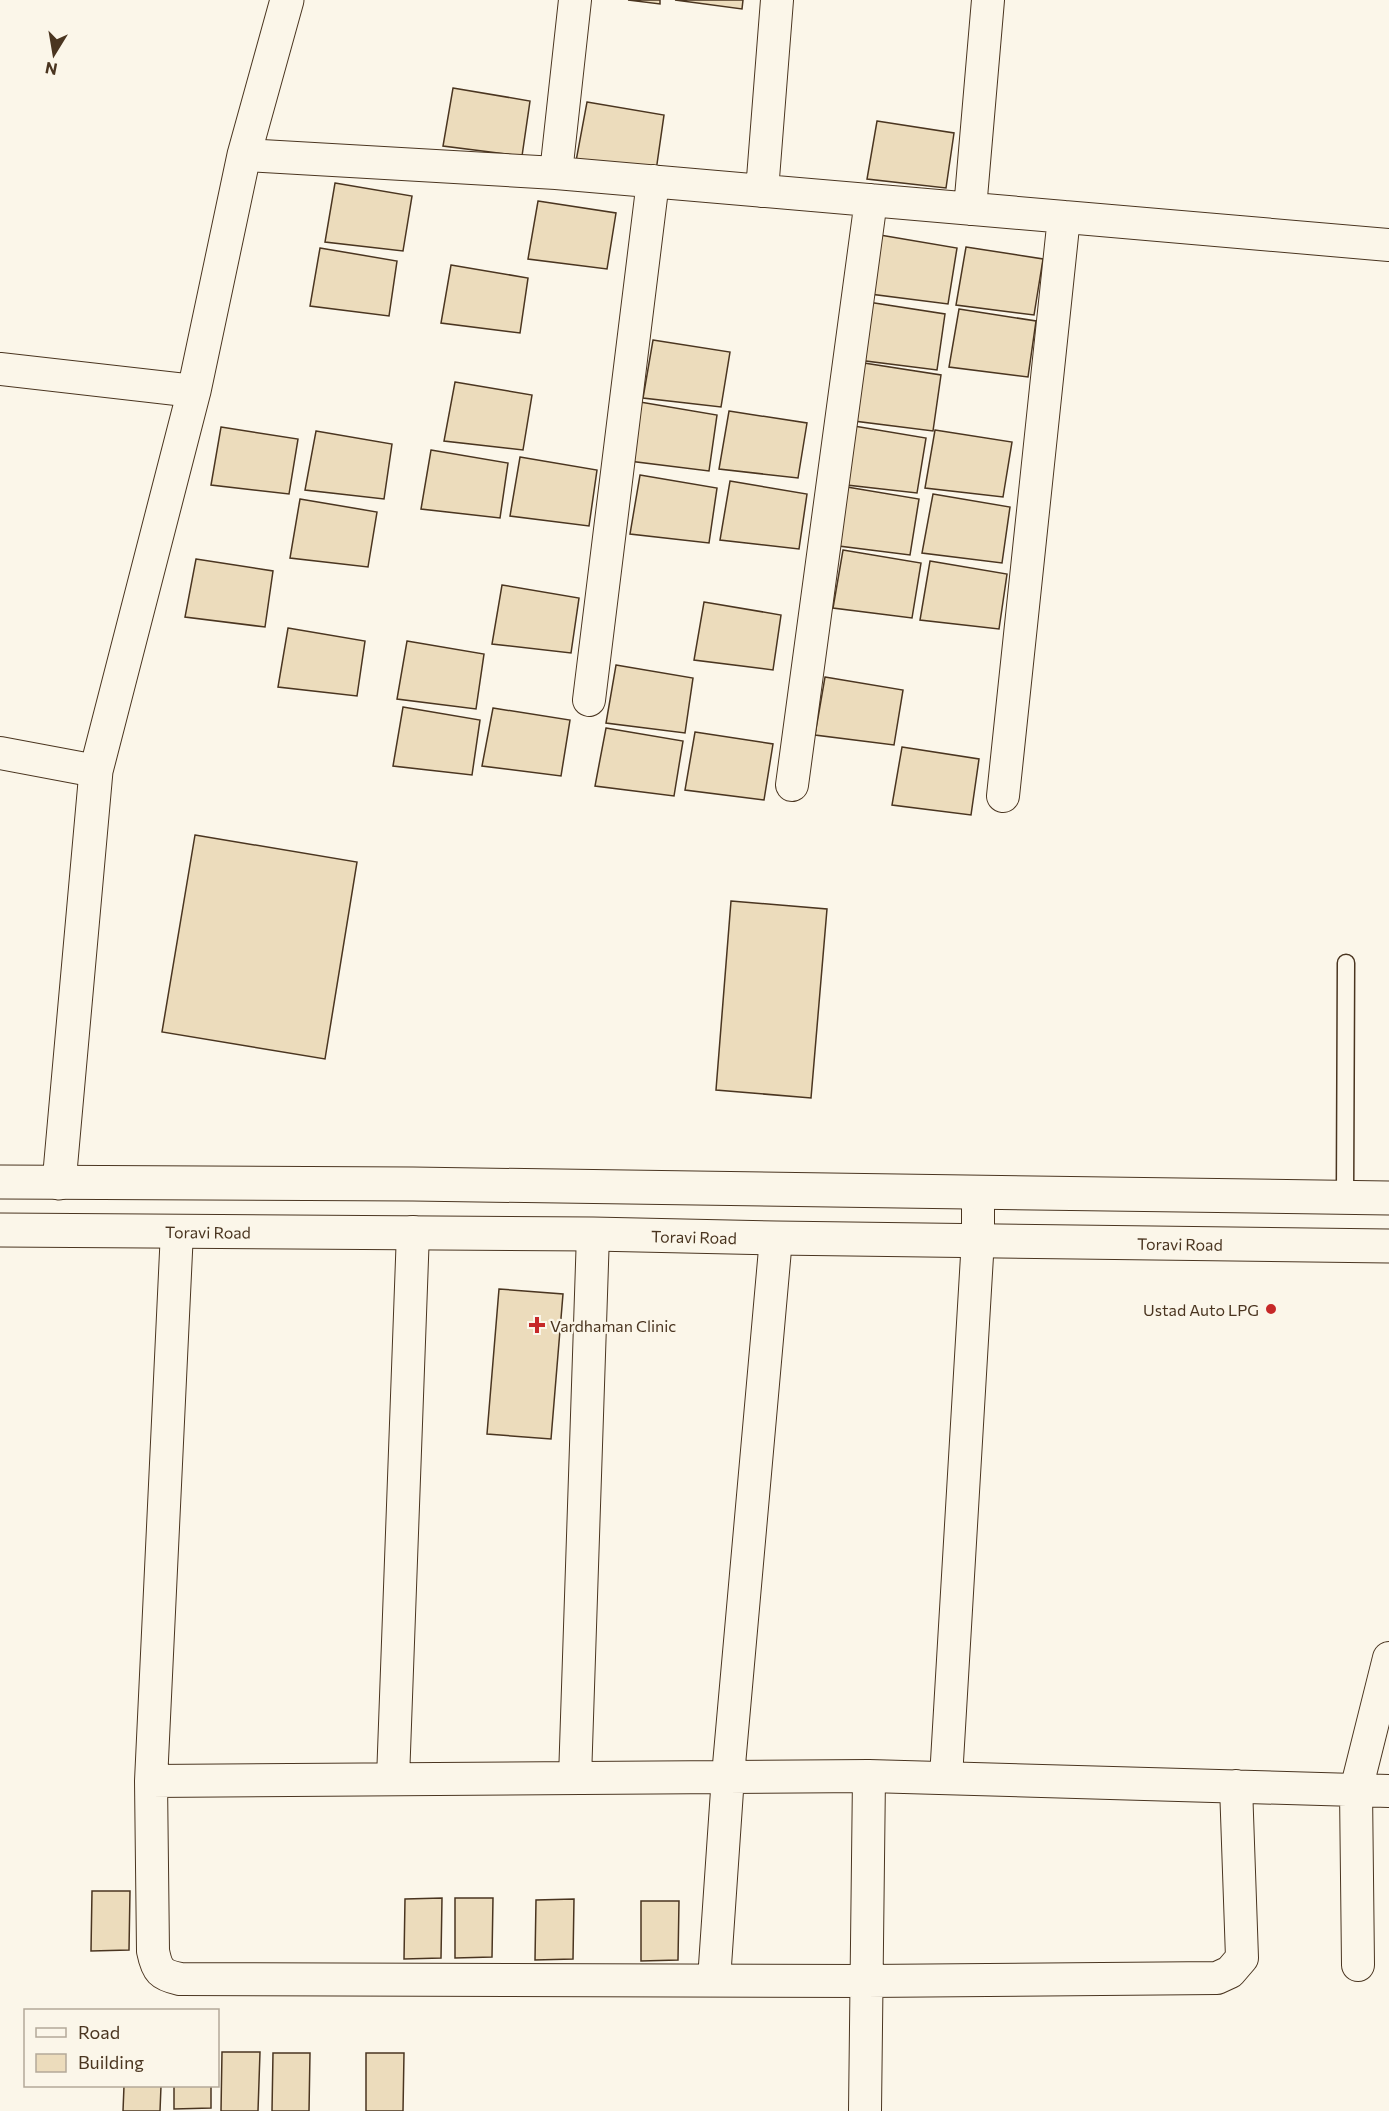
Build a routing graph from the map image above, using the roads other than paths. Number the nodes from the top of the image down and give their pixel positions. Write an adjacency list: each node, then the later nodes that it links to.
1 (287, 0): 5 (main road)
2 (575, 0): 6 (street)
3 (777, 0): 8 (street)
4 (988, 0): 10 (street)
5 (244, 155): 6 (street); 14 (main road)
6 (556, 172): 7 (street)
7 (653, 181): 8 (street); 15 (street)
8 (762, 191): 9 (street)
9 (871, 200): 10 (street); 18 (street)
10 (970, 209): 11 (street)
11 (1064, 217): 12 (street); 19 (street)
12 (1389, 245)
13 (0, 369): 14 (street)
14 (194, 391): 17 (main road)
15 (589, 700)
16 (0, 753): 17 (street)
17 (96, 771): 22 (main road)
18 (792, 785)
19 (1003, 796)
20 (1346, 963): 24 (lane)
21 (0, 1182): 22 (main road)
22 (59, 1183): 23 (main road)
23 (978, 1192): 24 (main road); 31 (street)
24 (1345, 1197): 25 (main road)
25 (1389, 1198)
26 (0, 1230): 27 (main road, Toravi Road)
27 (177, 1231): 28 (main road, Toravi Road); 39 (street)
28 (412, 1232): 29 (main road, Toravi Road); 38 (street)
29 (593, 1234): 30 (main road, Toravi Road); 36 (street)
30 (776, 1238): 31 (main road, Toravi Road); 34 (street)
31 (978, 1239): 32 (main road, Toravi Road); 37 (street)
32 (1389, 1246)
33 (1389, 1658): 41 (street)
34 (728, 1776): 35 (street); 36 (street); 44 (street)
35 (870, 1776): 37 (street); 45 (street)
36 (575, 1778): 38 (street)
37 (946, 1778): 40 (street)
38 (393, 1779): 39 (street)
39 (151, 1781): 44 (street)
40 (1236, 1786): 41 (street); 45 (street)
41 (1356, 1790): 42 (street); 43 (street)
42 (1389, 1791)
43 (1358, 1965)
44 (714, 1980): 45 (street)
45 (867, 1982): 46 (street)
46 (865, 2111)

